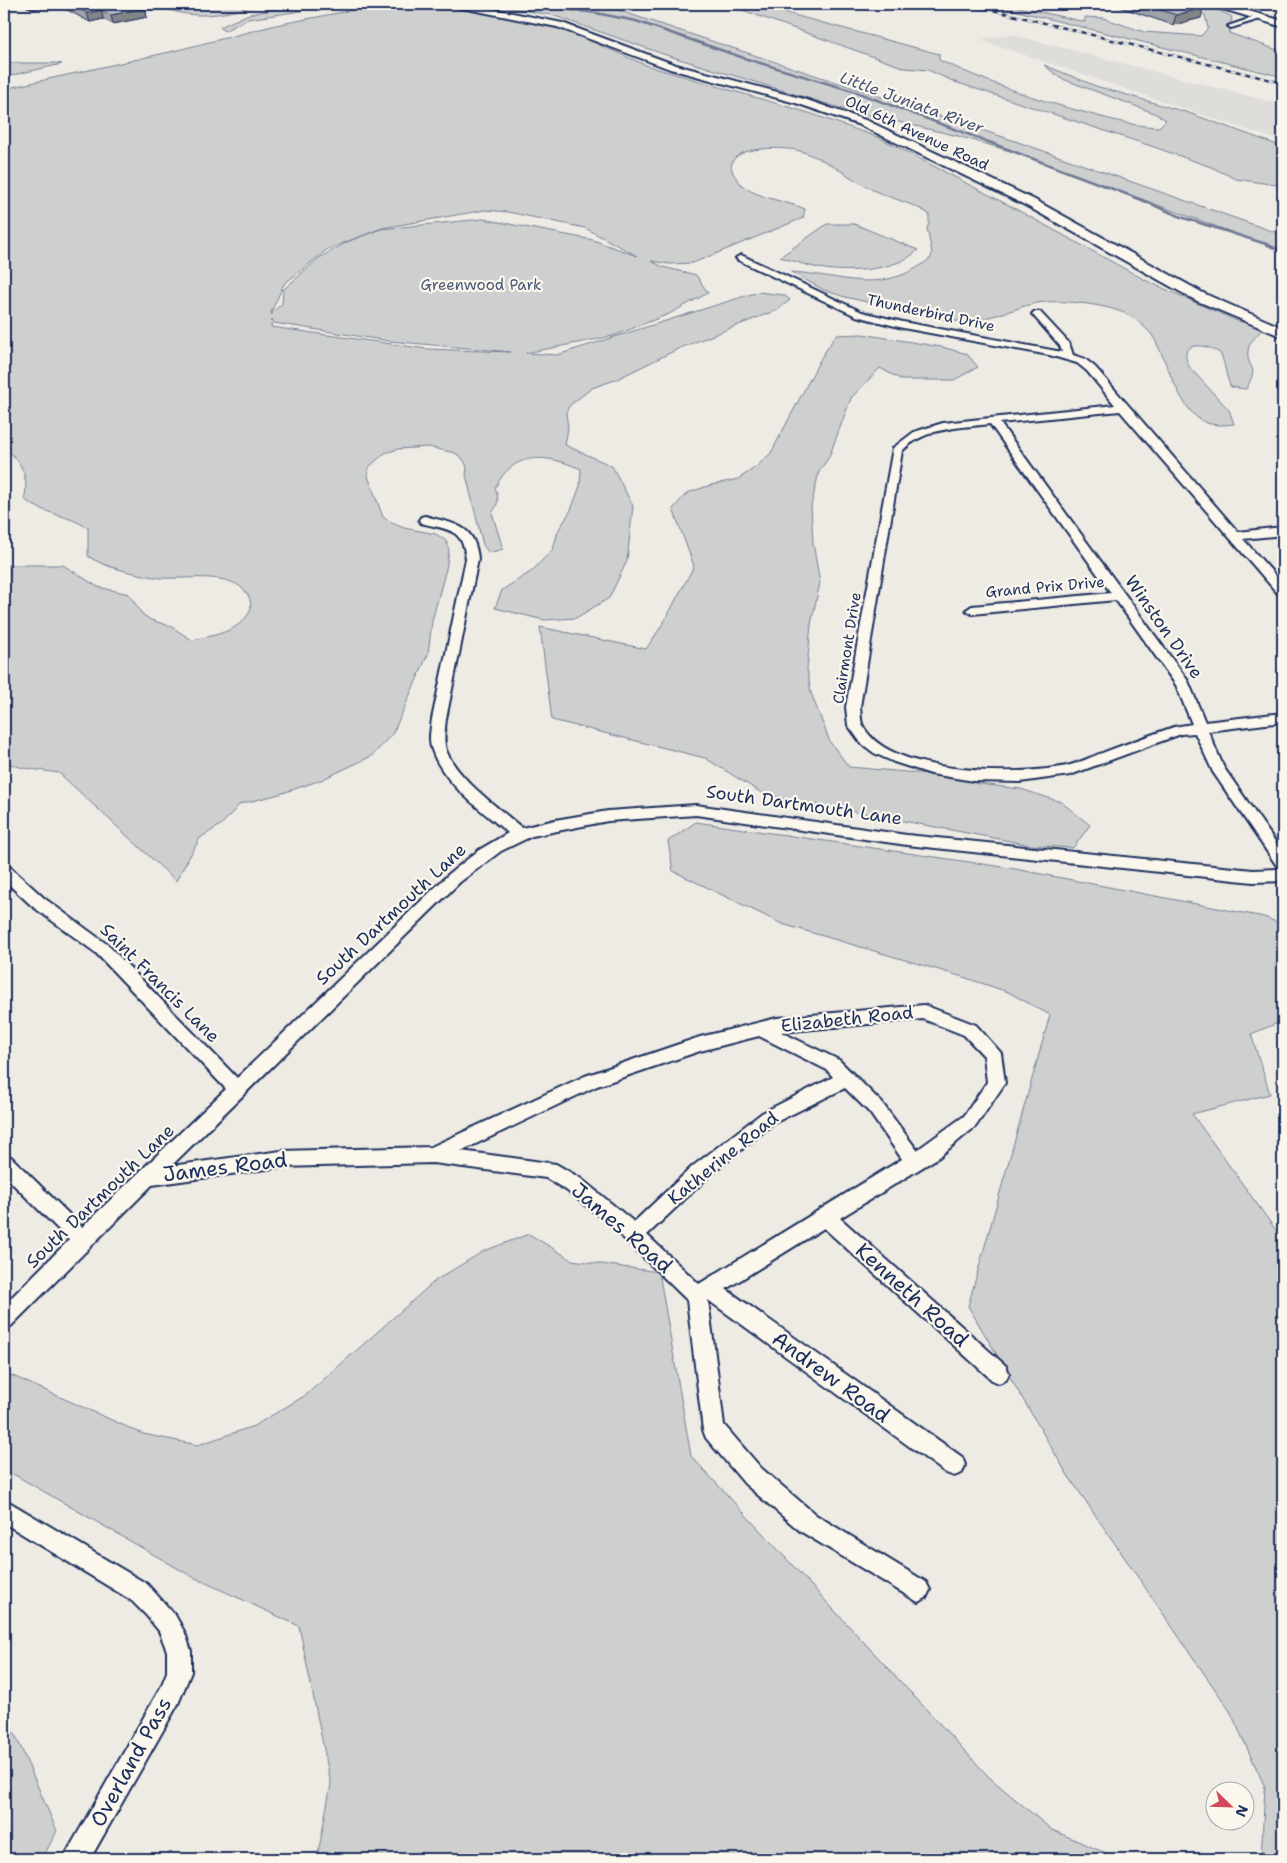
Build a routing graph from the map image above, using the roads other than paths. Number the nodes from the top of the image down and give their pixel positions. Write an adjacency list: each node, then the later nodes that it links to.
1 (27, 4): 2 (street)
2 (50, 4)
3 (458, 4): 10 (main road, Old 6th Avenue Road)
4 (1216, 4): 5 (main road)
5 (1260, 17): 6 (main road); 7 (street)
6 (1283, 24)
7 (1231, 26)
8 (741, 258): 11 (street, Thunderbird Drive)
9 (1037, 314): 11 (street)
10 (1283, 333)
11 (1068, 356): 12 (street)
12 (1123, 407): 13 (street, Clairmont Drive); 16 (street)
13 (994, 422): 18 (street, Winston Drive); 21 (street, Clairmont Drive)
14 (425, 520): 22 (street)
15 (1283, 531): 16 (street)
16 (1235, 536): 17 (street)
17 (1283, 592)
18 (1120, 596): 19 (street, Grand Prix Drive); 21 (street, Winston Drive)
19 (972, 610)
20 (1283, 717): 21 (street, Clairmont Drive)
21 (1200, 727): 23 (street, Winston Drive)
22 (519, 834): 25 (street, South Dartmouth Lane); 28 (street, South Dartmouth Lane)
23 (1283, 865)
24 (4, 871): 28 (street, Saint Francis Lane)
25 (1283, 875)
26 (760, 1029): 27 (street); 29 (street, Elizabeth Road); 30 (street, Elizabeth Road)
27 (846, 1079): 30 (street); 34 (street, Katherine Road)
28 (238, 1090): 32 (street, South Dartmouth Lane)
29 (433, 1154): 32 (street, James Road); 34 (street, James Road)
30 (915, 1162): 33 (street, Elizabeth Road)
31 (4, 1163): 35 (street)
32 (148, 1177): 35 (street, South Dartmouth Lane)
33 (825, 1217): 36 (street, Elizabeth Road); 38 (street, Kenneth Road)
34 (634, 1235): 36 (street, James Road)
35 (82, 1240): 37 (street, South Dartmouth Lane)
36 (702, 1292): 39 (street, Andrew Road); 41 (street)
37 (4, 1319)
38 (999, 1373)
39 (954, 1465)
40 (4, 1510): 42 (street, Overland Pass)
41 (918, 1590)
42 (76, 1859)

